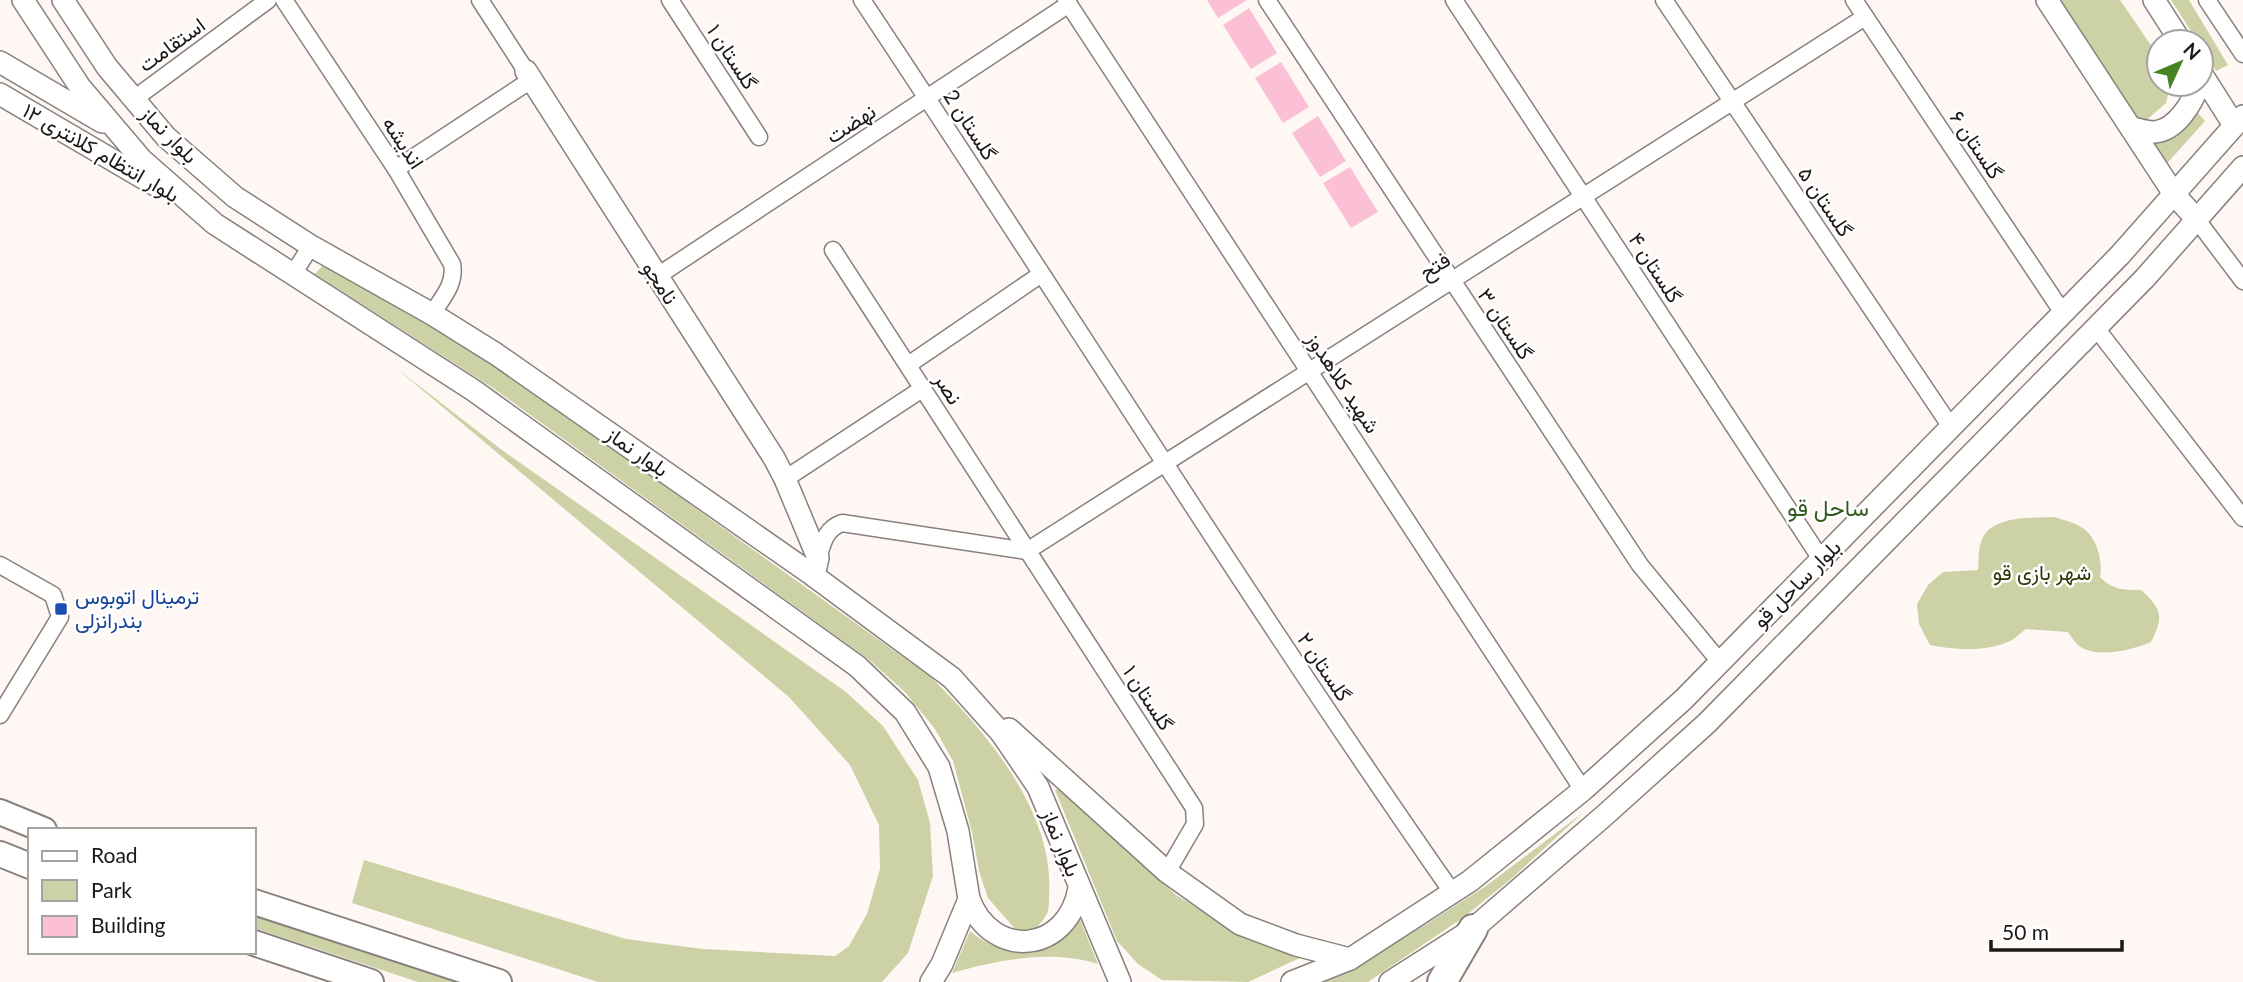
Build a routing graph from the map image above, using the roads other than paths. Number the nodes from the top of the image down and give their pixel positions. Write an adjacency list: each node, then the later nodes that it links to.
1 (23, 0): 29 (main road, بلوار نماز)
2 (63, 0): 24 (main road, بلوار نماز)
3 (268, 0): 24 (street, استقامت)
4 (284, 0): 32 (street, اندیشه)
5 (480, 0): 20 (street, نامجو)
6 (670, 0): 30 (street, گلستان ۱)
7 (862, 0): 25 (street, گلستان 2)
8 (1267, 0): 42 (street, گلستان ۳)
9 (1454, 0): 34 (street, گلستان ۴)
10 (1664, 0): 26 (street, گلستان ۵)
11 (1854, 0): 16 (street, گلستان ۶)
12 (2047, 0): 28 (main road)
13 (2154, 0): 17 (main road)
14 (2207, 0): 18 (street)
15 (1068, 2): 25 (street, نهضت); 48 (street, شهید کلاهدوز)
16 (1865, 17): 26 (street, فتح); 44 (street, گلستان ۶)
17 (2172, 28)
18 (2243, 54)
19 (0, 62): 29 (main road, بلوار انتظام کلانتری ۱۲)
20 (528, 75): 32 (street); 41 (main road, نامجو)
21 (2215, 93): 27 (main road)
22 (0, 94): 35 (main road, بلوار انتظام کلانتری ۱۲)
23 (2194, 98): 28 (main road)
24 (134, 99): 37 (main road, بلوار نماز)
25 (928, 99): 40 (street, گلستان 2); 41 (street, نهضت)
26 (1732, 101): 34 (street, فتح); 50 (street, گلستان ۵)
27 (2239, 121): 33 (main road, بلوار ساحل قو)
28 (2131, 128): 33 (main road)
29 (116, 130): 35 (main road, بلوار نماز)
30 (759, 137)
31 (2243, 167): 36 (main road, بلوار ساحل قو)
32 (396, 169): 45 (street, اندیشه)
33 (2174, 194): 36 (main road); 44 (main road, بلوار ساحل قو)
34 (1583, 197): 42 (street, فتح); 55 (street, گلستان ۴)
35 (202, 213): 39 (main road, بلوار نماز)
36 (2197, 220): 43 (street); 46 (main road, بلوار ساحل قو)
37 (311, 246): 39 (street); 45 (main road, بلوار نماز)
38 (833, 250): 47 (street, نصر)
39 (293, 274): 69 (main road, بلوار نماز)
40 (1040, 275): 47 (street); 51 (street, گلستان 2)
41 (656, 277): 52 (main road, نامجو)
42 (1451, 281): 48 (street, فتح); 58 (street, گلستان ۳)
43 (2243, 281)
44 (2063, 313): 50 (main road, بلوار ساحل قو)
45 (432, 314): 57 (main road, بلوار نماز)
46 (2096, 328): 53 (street); 71 (main road, بلوار ساحل قو)
47 (908, 365): 49 (street, نصر)
48 (1309, 371): 51 (street, فتح); 61 (street, شهید کلاهدوز)
49 (922, 389): 52 (street); 54 (street, نصر)
50 (1951, 427): 55 (main road, بلوار ساحل قو)
51 (1164, 464): 54 (street, فتح); 68 (street, گلستان ۲)
52 (785, 479): 57 (main road, نامجو)
53 (2243, 518)
54 (1027, 551): 57 (street); 66 (street, گلستان ۱)
55 (1821, 559): 58 (main road, بلوار ساحل قو)
56 (0, 565): 60 (street)
57 (816, 567): 59 (main road, بلوار نماز)
58 (1720, 662): 61 (main road, بلوار ساحل قو)
59 (952, 678): 66 (main road); 67 (main road, بلوار نماز)
60 (0, 715)
61 (1584, 790): 68 (main road, بلوار ساحل قو)
62 (0, 812): 63 (main road)
63 (39, 828)
64 (0, 854): 65 (main road)
65 (28, 865)
66 (1167, 872): 73 (main road)
67 (1079, 888): 69 (main road); 78 (main road, بلوار نماز)
68 (1452, 892): 73 (main road, بلوار ساحل قو)
69 (970, 899): 77 (main road)
70 (256, 903): 76 (main road)
71 (1473, 929): 79 (main road, بلوار ساحل قو); 80 (highway)
72 (256, 944): 75 (main road)
73 (1350, 959): 74 (main road, بلوار ساحل قو)
74 (1299, 980)
75 (371, 982)
76 (499, 982)
77 (931, 982)
78 (1120, 982)
79 (1390, 982)
80 (1442, 982)

